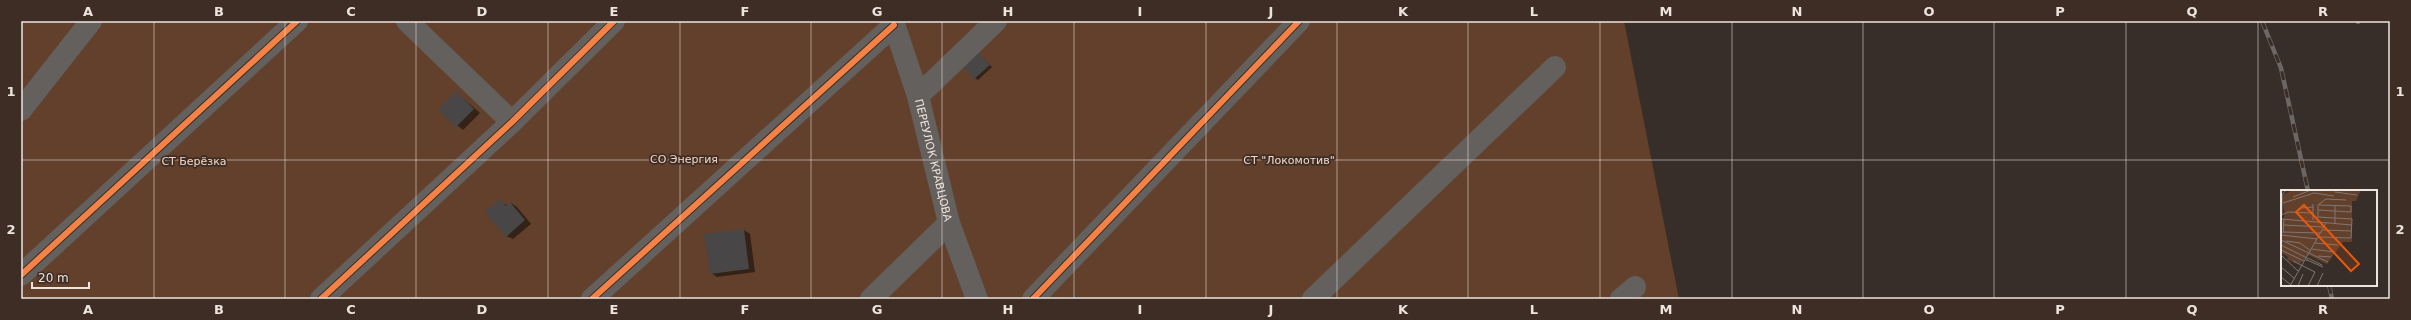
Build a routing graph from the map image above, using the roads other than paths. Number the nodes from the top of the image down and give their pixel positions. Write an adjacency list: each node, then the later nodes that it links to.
1 (91, 21): 10 (street)
2 (297, 21): 13 (street)
3 (407, 21): 11 (street)
4 (996, 21): 9 (street)
5 (1299, 21): 18 (street)
6 (611, 22): 11 (street)
7 (894, 23): 9 (street, ПЕРЕУЛОК КРАВЦОВА); 15 (street)
8 (1555, 67): 19 (street)
9 (918, 96): 12 (street, ПЕРЕУЛОК КРАВЦОВА)
10 (21, 110)
11 (512, 122): 14 (street)
12 (949, 223): 16 (street); 17 (street, ПЕРЕУЛОК КРАВЦОВА)
13 (21, 275)
14 (321, 299)
15 (592, 299)
16 (870, 299)
17 (977, 299)
18 (1033, 299)
19 (1313, 299)

